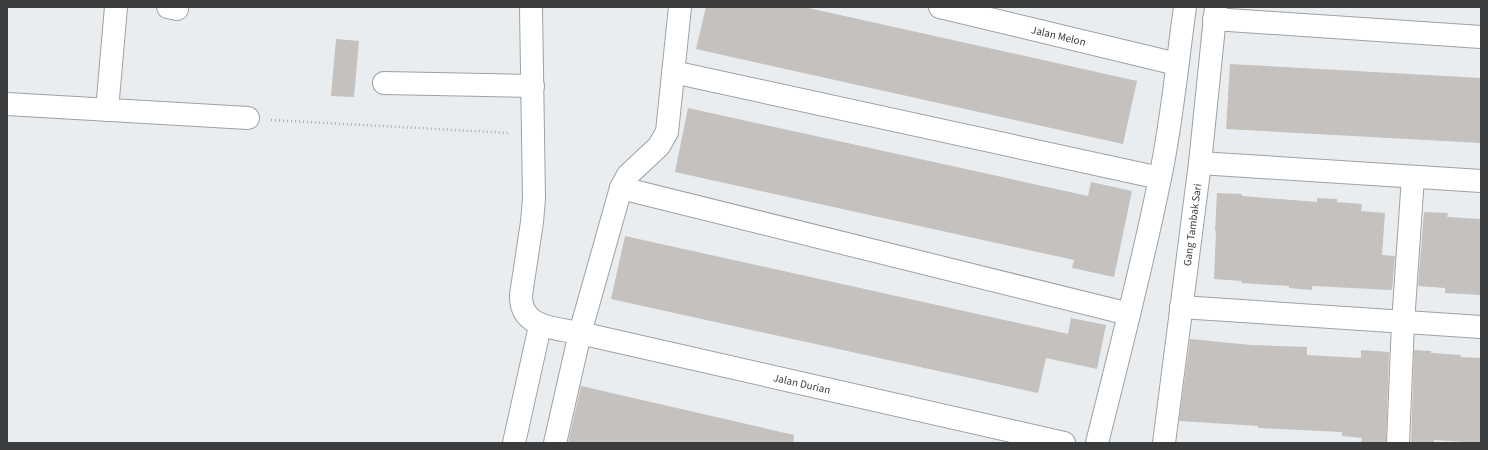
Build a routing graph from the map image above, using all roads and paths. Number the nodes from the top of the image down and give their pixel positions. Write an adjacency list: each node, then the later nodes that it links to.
1 (116, 7): 13 (street)
2 (531, 7): 11 (street)
3 (680, 7): 9 (street)
4 (940, 7): 8 (street, Jalan Melon)
5 (1185, 7): 8 (street)
6 (1215, 13): 7 (street); 16 (street, Gang Tambak Sari)
7 (1481, 37)
8 (1177, 64): 18 (street)
9 (673, 72): 18 (street); 20 (street)
10 (384, 83): 11 (street)
11 (533, 86): 15 (street)
12 (7, 104): 13 (street)
13 (107, 110): 14 (street)
14 (248, 118): 15 (path)
15 (532, 135): 24 (street)
16 (1200, 163): 17 (street); 21 (street, Gang Tambak Sari)
17 (1413, 177): 19 (street); 23 (street)
18 (1160, 178): 22 (street)
19 (1481, 181)
20 (620, 188): 22 (street); 26 (street)
21 (1181, 307): 23 (street); 31 (street, Gang Tambak Sari)
22 (1129, 314): 30 (street)
23 (1403, 323): 25 (street); 32 (street)
24 (540, 326): 26 (street, Jalan Durian); 27 (street)
25 (1481, 327)
26 (580, 333): 28 (street); 29 (street, Jalan Durian)
27 (514, 443)
28 (554, 443)
29 (1064, 443)
30 (1097, 443)
31 (1164, 443)
32 (1398, 443)

